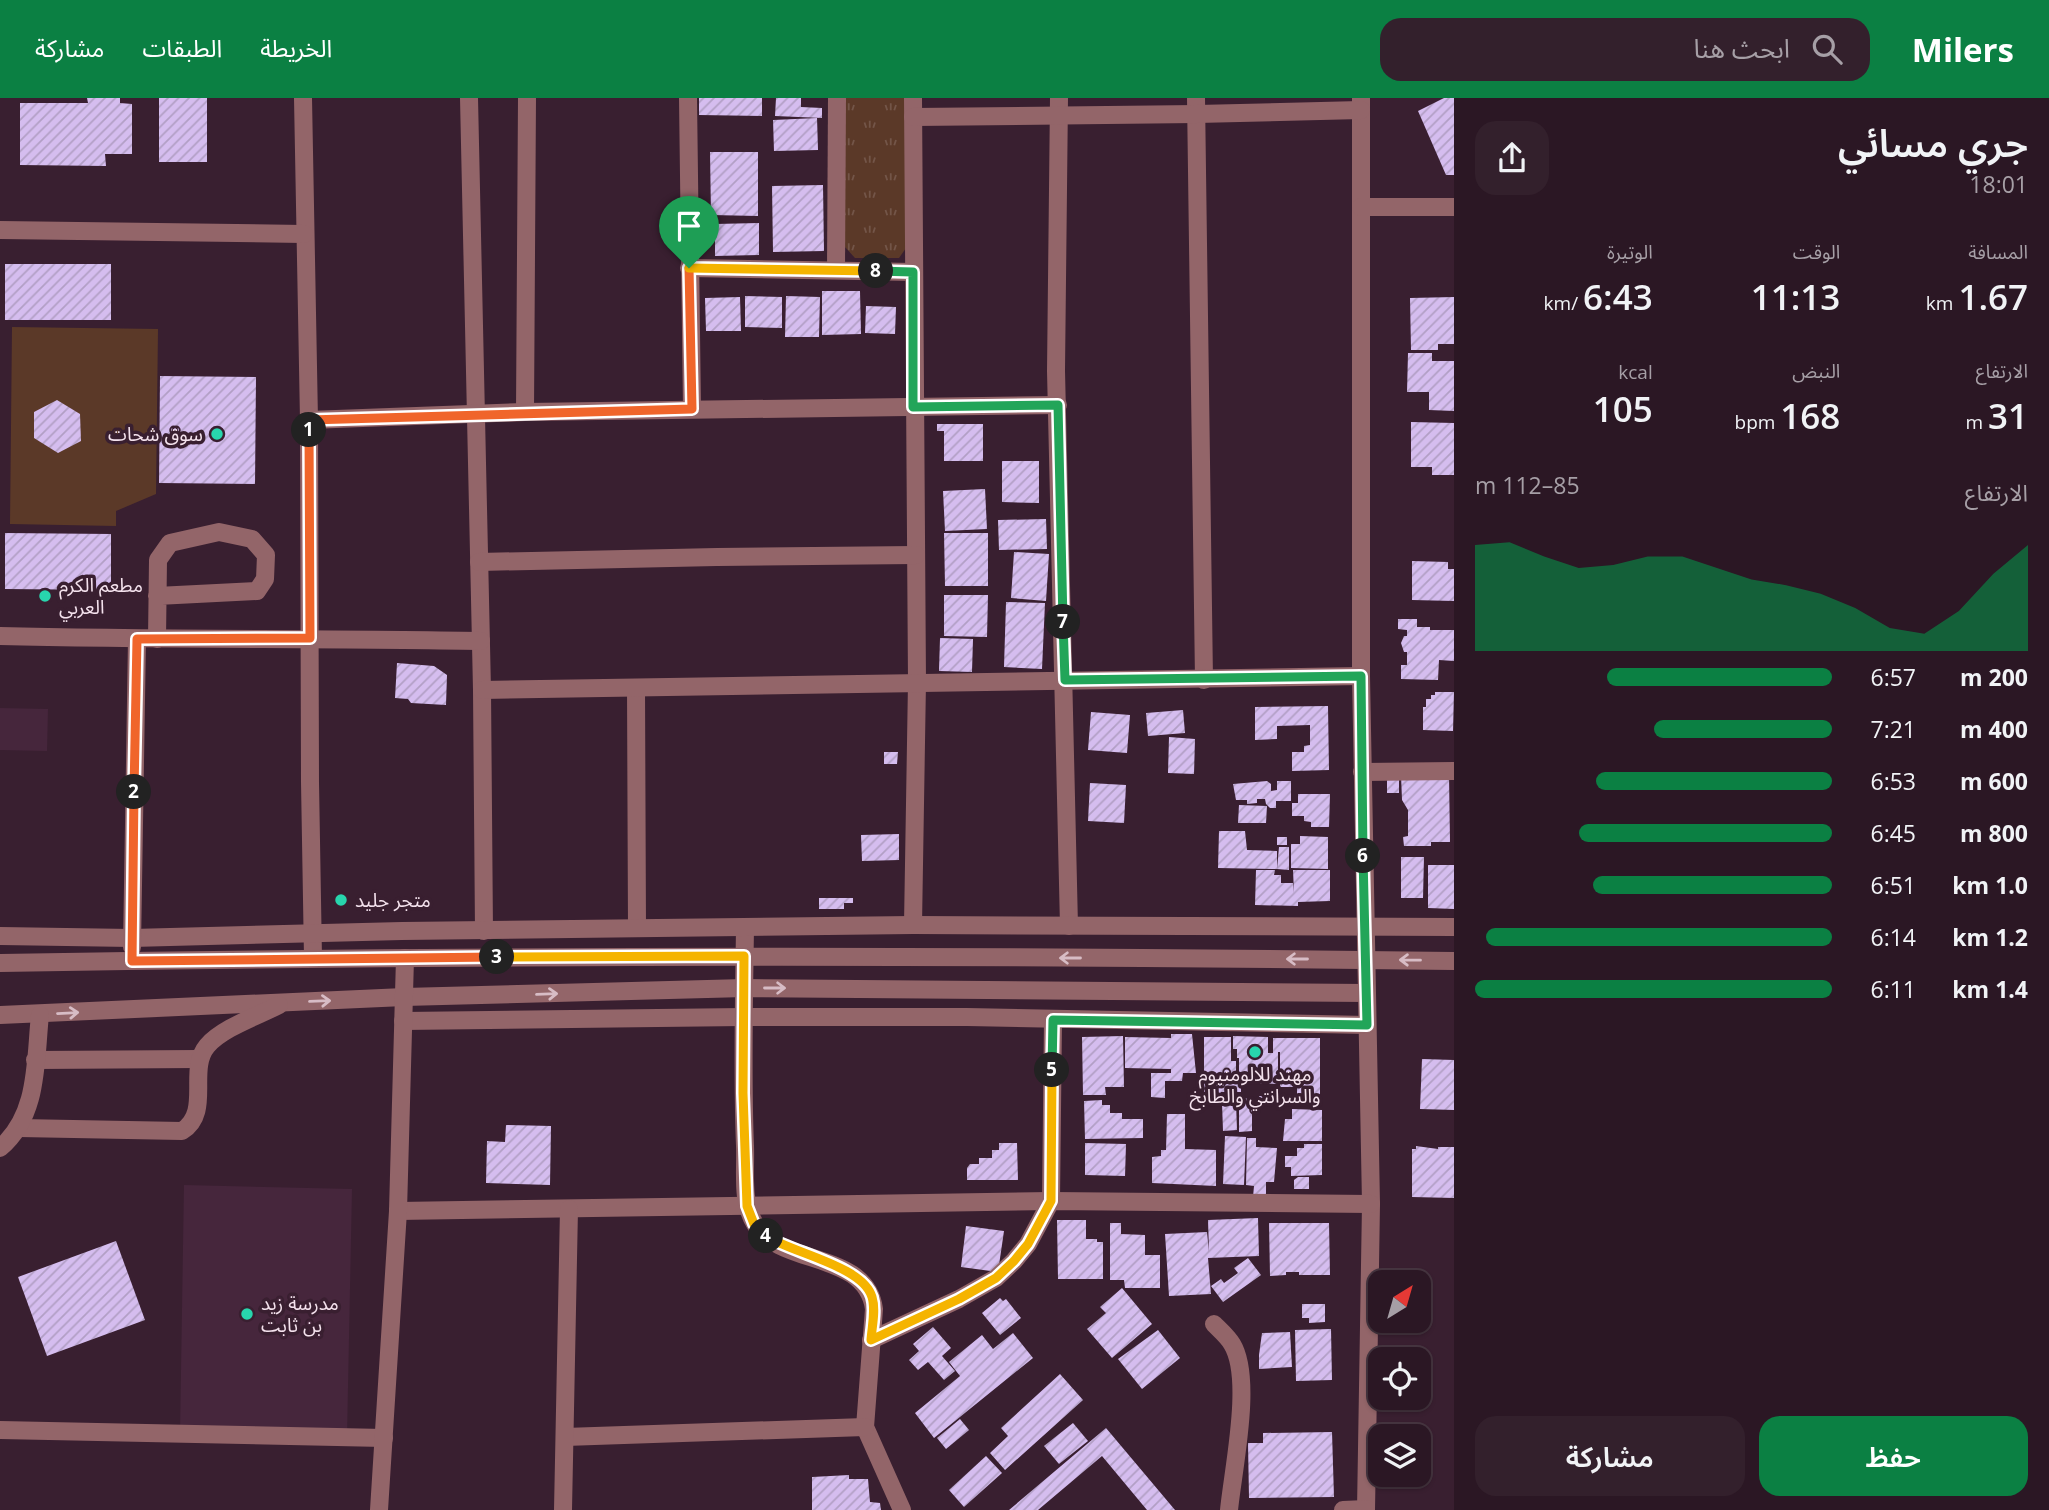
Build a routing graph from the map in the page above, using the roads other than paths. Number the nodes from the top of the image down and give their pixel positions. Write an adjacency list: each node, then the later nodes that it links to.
1 (303, 98): 14 (street)
2 (469, 98): 22 (street)
3 (527, 98): 21 (street)
4 (688, 98): 15 (street)
5 (837, 98): 16 (street)
6 (913, 98): 10 (street)
7 (1361, 104): 8 (street); 11 (street)
8 (1197, 106): 9 (street); 34 (street)
9 (1059, 107): 10 (street); 18 (street)
10 (913, 117): 17 (street)
11 (1361, 207): 12 (street); 32 (street)
12 (1454, 207)
13 (0, 230): 14 (street)
14 (304, 234): 23 (street)
15 (689, 268): 16 (street); 20 (street)
16 (835, 270): 17 (street)
17 (913, 272): 19 (street)
18 (1058, 405): 19 (street); 33 (street)
19 (913, 407): 20 (street); 24 (street)
20 (692, 409): 21 (street)
21 (525, 412): 22 (street)
22 (474, 415): 23 (street); 25 (street)
23 (309, 420): 28 (street)
24 (916, 555): 25 (street); 35 (street)
25 (479, 562): 31 (street)
26 (158, 596): 26 (street); 30 (street)
27 (0, 636): 29 (street)
28 (310, 638): 30 (street); 31 (street); 47 (street)
29 (137, 639): 30 (street); 49 (street)
30 (157, 639)
31 (481, 641): 37 (street)
32 (1361, 676): 34 (street); 39 (street)
33 (1065, 680): 34 (street); 35 (street); 42 (street)
34 (1204, 680)
35 (917, 682): 36 (street); 40 (street)
36 (636, 688): 37 (street); 44 (street)
37 (482, 690): 46 (street)
38 (1454, 771): 39 (street)
39 (1362, 772): 41 (street)
40 (913, 925): 42 (street); 45 (street)
41 (1364, 925): 42 (street); 43 (street); 53 (street)
42 (1069, 926)
43 (1454, 927)
44 (637, 928): 45 (street); 46 (street)
45 (745, 928): 50 (street)
46 (484, 931): 47 (street)
47 (312, 933): 49 (street); 51 (street)
48 (0, 936): 49 (street)
49 (132, 938): 54 (street)
50 (744, 956): 52 (street); 53 (street, one-way to 50); 57 (street)
51 (313, 958): 52 (street); 54 (street)
52 (405, 958): 59 (street)
53 (1366, 960): 55 (street, one-way to 53); 58 (street)
54 (132, 961): 56 (street)
55 (1454, 961)
56 (0, 963)
57 (745, 988): 58 (street, one-way to 58); 59 (street, one-way to 57); 63 (street)
58 (1366, 993): 66 (street)
59 (404, 998): 60 (street, one-way to 59); 65 (street)
60 (285, 1002): 61 (street, one-way to 60); 67 (street)
61 (40, 1015): 62 (street); 68 (street)
62 (0, 1016)
63 (744, 1017): 64 (street); 65 (street); 73 (street)
64 (1053, 1020): 66 (street); 71 (street)
65 (403, 1021): 75 (street)
66 (1367, 1025): 72 (street)
67 (199, 1059): 68 (street); 69 (street)
68 (35, 1060): 69 (street)
69 (19, 1128): 70 (street)
70 (0, 1147)
71 (1051, 1201): 72 (street); 73 (street); 77 (street)
72 (1371, 1203): 82 (street)
73 (747, 1206): 74 (street); 77 (street)
74 (569, 1209): 75 (street); 80 (street)
75 (398, 1211): 81 (street)
76 (1214, 1324): 86 (street)
77 (871, 1340): 78 (street)
78 (865, 1427): 80 (street); 85 (street)
79 (0, 1430): 81 (street)
80 (565, 1437): 84 (street)
81 (384, 1438): 83 (street)
82 (1366, 1509): 87 (street)
83 (379, 1510)
84 (562, 1510)
85 (902, 1510)
86 (1229, 1510)
87 (1343, 1510)

